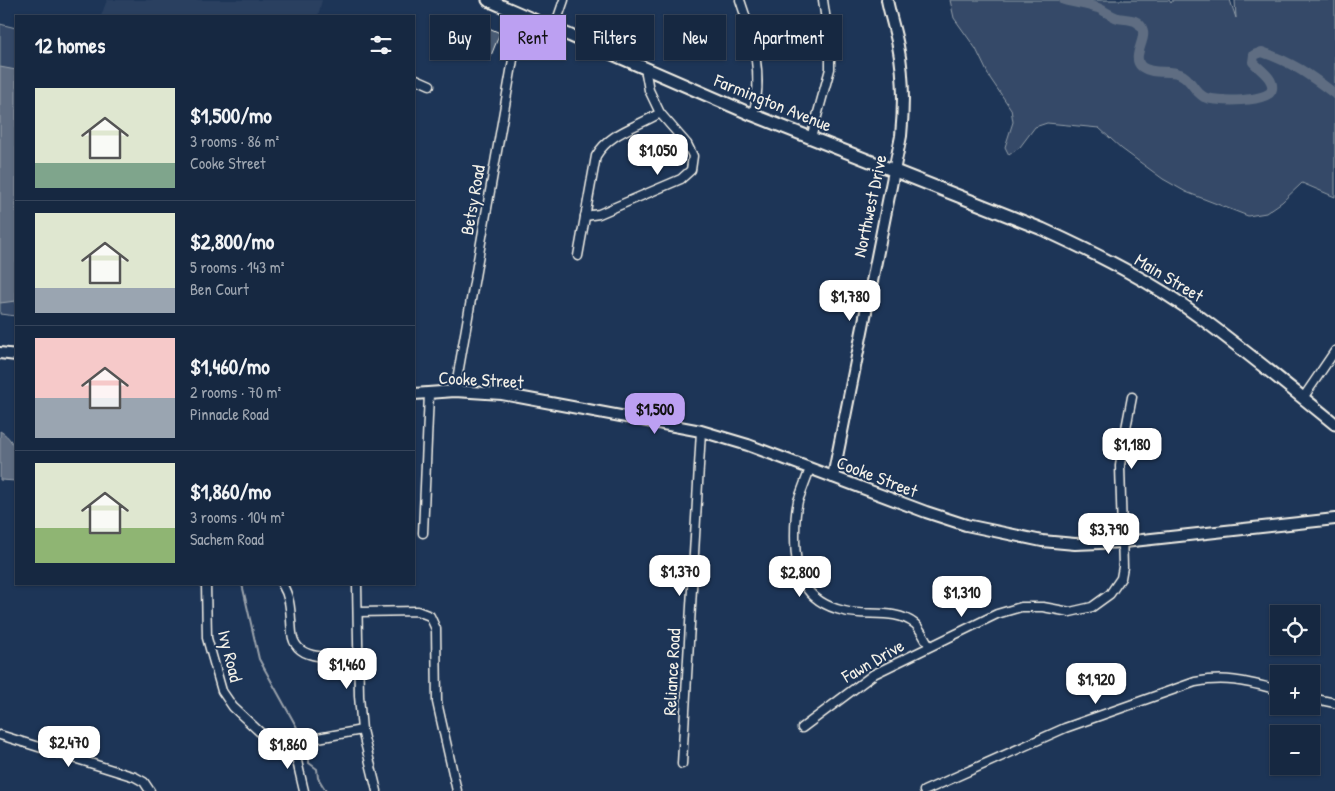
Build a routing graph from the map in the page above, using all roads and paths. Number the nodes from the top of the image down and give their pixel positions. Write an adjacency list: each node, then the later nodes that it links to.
1 (488, 0): 6 (highway, Farmington Avenue)
2 (564, 0): 7 (street)
3 (740, 0): 13 (street)
4 (823, 0): 14 (street)
5 (887, 0): 15 (main road, Northwest Drive)
6 (521, 14): 22 (street, Betsy Road)
7 (559, 15)
8 (566, 34): 9 (highway, Farmington Avenue)
9 (645, 68): 12 (street); 13 (highway, Farmington Avenue)
10 (415, 78): 11 (street)
11 (430, 85)
12 (660, 113): 17 (street); 17 (street)
13 (753, 115): 14 (highway, Farmington Avenue)
14 (811, 138): 15 (highway, Farmington Avenue)
15 (893, 172): 16 (highway, Farmington Avenue); 30 (main road, Northwest Drive)
16 (963, 198): 26 (highway, Main Street)
17 (585, 216): 18 (street)
18 (578, 256)
19 (1335, 351): 26 (street)
20 (0, 353): 21 (main road)
21 (15, 355)
22 (455, 391): 24 (main road, Cooke Street); 28 (main road, Cooke Street)
23 (415, 394): 24 (main road, Cooke Street)
24 (429, 394): 32 (street)
25 (1132, 398): 33 (street, Fawn Drive)
26 (1303, 398): 27 (highway, Main Street)
27 (1335, 424)
28 (701, 431): 29 (main road, Cooke Street); 47 (street, Reliance Road)
29 (810, 469): 30 (main road, Cooke Street); 38 (street)
30 (832, 477): 33 (main road, Cooke Street)
31 (1335, 519): 33 (main road, Cooke Street)
32 (423, 533)
33 (1124, 542): 38 (street, Fawn Drive)
34 (206, 585): 46 (street, Ivy Road)
35 (282, 585): 39 (street)
36 (357, 585): 37 (street)
37 (358, 612): 39 (street); 51 (street)
38 (930, 646): 43 (street, Fawn Drive)
39 (357, 655): 44 (street)
40 (1270, 688): 52 (street)
41 (1320, 700): 42 (street)
42 (1335, 703)
43 (802, 728)
44 (362, 730): 46 (street, Ivy Road); 50 (street)
45 (0, 736): 48 (street)
46 (293, 744): 49 (street)
47 (682, 764)
48 (150, 791)
49 (304, 791)
50 (377, 791)
51 (457, 791)
52 (924, 791)

